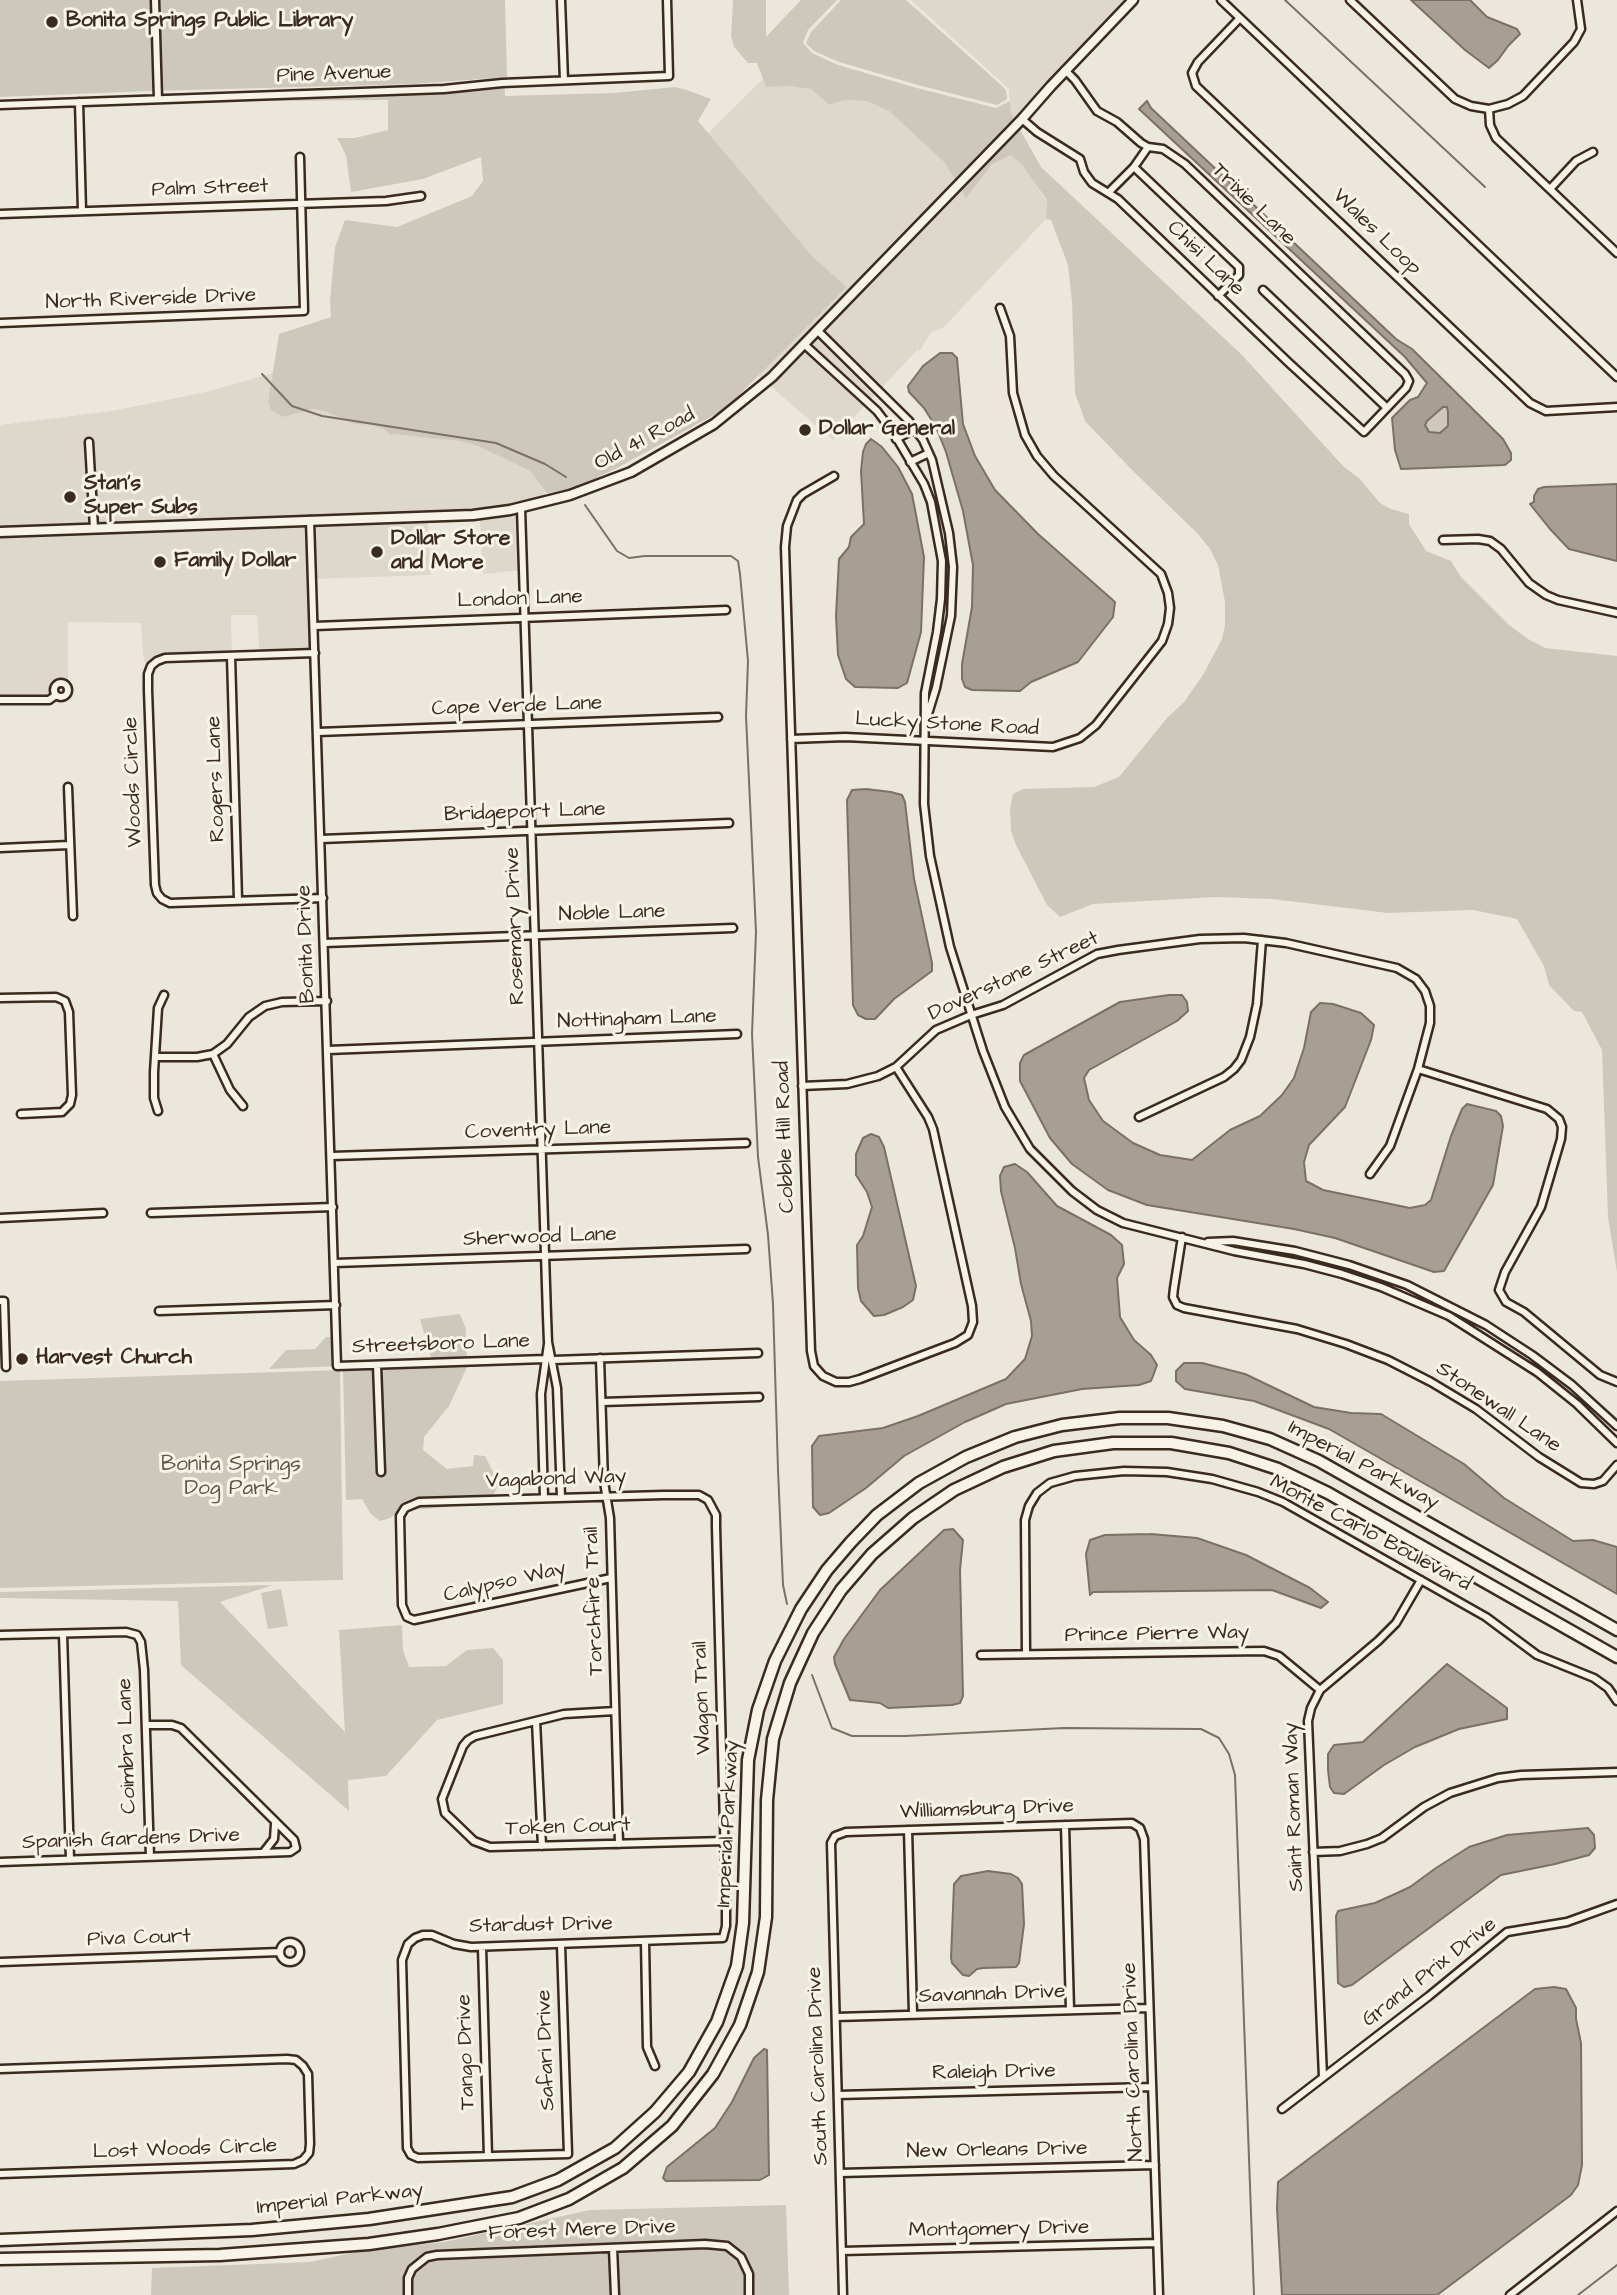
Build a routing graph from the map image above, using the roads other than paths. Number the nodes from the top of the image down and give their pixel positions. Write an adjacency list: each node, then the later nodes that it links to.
1 (155, 0): 11 (street)
2 (561, 0): 10 (street)
3 (667, 0): 10 (street, Pine Avenue)
4 (1133, 0): 9 (street, Old 41 Road)
5 (1221, 0): 8 (street)
6 (1350, 0): 14 (street)
7 (1577, 0): 14 (street)
8 (1240, 18): 33 (street); 34 (street, Wales Loop)
9 (1065, 70): 15 (street, Old 41 Road); 16 (street, Trixie Lane)
10 (564, 80): 11 (street, Pine Avenue)
11 (158, 99): 12 (street, Pine Avenue)
12 (79, 102): 13 (street, Pine Avenue); 24 (street)
13 (0, 105)
14 (1489, 108): 20 (street)
15 (1022, 119): 21 (street, Chisi Lane); 31 (street, Old 41 Road)
16 (1148, 147): 19 (street); 35 (street, Trixie Lane)
17 (1593, 152): 20 (street)
18 (300, 157): 23 (street)
19 (1135, 167): 21 (street); 28 (street)
20 (1550, 189): 26 (street)
21 (1109, 192): 28 (street, Chisi Lane)
22 (421, 196): 23 (street, Palm Street)
23 (301, 204): 24 (street, Palm Street); 30 (street, North Riverside Drive)
24 (82, 211): 25 (street, Palm Street)
25 (0, 214)
26 (1617, 253)
27 (1263, 290): 35 (street)
28 (1218, 296): 35 (street, Chisi Lane)
29 (1000, 308): 60 (street, Lucky Stone Road)
30 (0, 323)
31 (818, 331): 32 (street, Old 41 Road); 36 (street)
32 (805, 345): 37 (street); 42 (street, Old 41 Road)
33 (1617, 377)
34 (1617, 407)
35 (1387, 408)
36 (915, 429): 37 (street); 39 (street)
37 (896, 439): 40 (street)
38 (89, 442): 44 (street)
39 (929, 453): 40 (street); 56 (street)
40 (909, 462): 56 (street)
41 (834, 476): 59 (street, Cobble Hill Road)
42 (521, 508): 43 (street, Old 41 Road); 49 (street, Rosemary Drive)
43 (310, 520): 44 (street, Old 41 Road); 50 (street, Bonita Drive)
44 (94, 528): 45 (street, Old 41 Road)
45 (0, 532)
46 (1443, 540): 48 (street)
47 (726, 610): 49 (street, London Lane)
48 (1617, 613)
49 (524, 618): 50 (street, London Lane); 57 (street, Rosemary Drive)
50 (315, 626): 51 (street, Bonita Drive)
51 (315, 653): 52 (street, Woods Circle); 58 (street, Bonita Drive)
52 (231, 656): 68 (street, Rogers Lane); 68 (street, Woods Circle)
53 (56, 695): 54 (street)
54 (0, 700)
55 (718, 717): 57 (street, Cape Verde Lane)
56 (926, 719): 60 (street)
57 (528, 724): 58 (street, Cape Verde Lane); 63 (street, Rosemary Drive)
58 (318, 732): 64 (street, Bonita Drive)
59 (790, 739): 60 (street, Lucky Stone Road); 85 (street, Cobble Hill Road)
60 (924, 741): 77 (street)
61 (68, 787): 65 (street)
62 (729, 823): 63 (street, Bridgeport Lane)
63 (531, 831): 64 (street, Bridgeport Lane); 71 (street, Rosemary Drive)
64 (321, 839): 67 (street, Bonita Drive)
65 (69, 845): 66 (street); 69 (street)
66 (0, 848)
67 (323, 898): 68 (street, Woods Circle); 73 (street, Bonita Drive)
68 (238, 900)
69 (73, 916)
70 (733, 928): 71 (street, Noble Lane)
71 (534, 934): 73 (street, Noble Lane); 79 (street, Rosemary Drive)
72 (1262, 940): 77 (street, Doverstone Street); 84 (street, Doverstone Street); 89 (street)
73 (325, 943): 76 (street, Bonita Drive)
74 (164, 995): 82 (street)
75 (0, 998): 88 (street)
76 (327, 1001): 80 (street, Bonita Drive); 81 (street)
77 (971, 1015): 83 (street, Doverstone Street); 98 (street)
78 (737, 1034): 79 (street, Nottingham Lane)
79 (537, 1040): 80 (street, Nottingham Lane); 91 (street, Rosemary Drive)
80 (328, 1050): 92 (street, Bonita Drive)
81 (213, 1054): 82 (street); 86 (street)
82 (156, 1056): 87 (street)
83 (896, 1067): 85 (street, Doverstone Street); 85 (street, Cobble Hill Road)
84 (1418, 1069): 93 (street, Doverstone Street); 112 (street)
85 (802, 1086)
86 (243, 1106)
87 (158, 1111)
88 (21, 1114)
89 (1139, 1117)
90 (746, 1143): 91 (street, Coventry Lane)
91 (540, 1149): 92 (street, Coventry Lane); 101 (street, Rosemary Drive)
92 (332, 1156): 94 (street, Bonita Drive)
93 (1370, 1174)
94 (333, 1207): 96 (street); 102 (street, Bonita Drive)
95 (103, 1213): 97 (street)
96 (151, 1213)
97 (0, 1218)
98 (1182, 1237): 99 (street); 117 (street, Stonewall Lane)
99 (1206, 1242): 115 (street); 116 (street)
100 (746, 1250): 101 (street, Sherwood Lane)
101 (545, 1255): 102 (street, Sherwood Lane); 108 (street, Rosemary Drive)
102 (335, 1263): 104 (street, Bonita Drive)
103 (0, 1301): 111 (street)
104 (336, 1305): 105 (street); 110 (street, Bonita Drive)
105 (159, 1311)
106 (758, 1353): 107 (street, Streetsboro Lane)
107 (600, 1358): 108 (street, Streetsboro Lane); 114 (street, Torchfire Trail)
108 (549, 1359): 109 (street, Streetsboro Lane); 120 (street, Rosemary Drive); 121 (street, Rosemary Drive)
109 (377, 1364): 110 (street, Streetsboro Lane); 118 (street)
110 (337, 1366)
111 (6, 1367)
112 (1617, 1382)
113 (760, 1397): 114 (street)
114 (603, 1402): 119 (street, Torchfire Trail)
115 (1617, 1426)
116 (1617, 1443)
117 (1617, 1465)
118 (381, 1472)
119 (608, 1496): 120 (street, Vagabond Way); 122 (street, Vagabond Way); 123 (street, Torchfire Trail)
120 (561, 1497): 121 (street, Vagabond Way)
121 (544, 1498): 125 (street, Vagabond Way)
122 (708, 1500): 143 (street, Wagon Trail)
123 (611, 1578): 125 (street, Calypso Way); 134 (street, Torchfire Trail)
124 (1421, 1580): 129 (street, Monte Carlo Boulevard); 132 (street, Saint Roman Way); 133 (street, Monte Carlo Boulevard)
125 (407, 1616)
126 (1617, 1630): 173 (main road, Imperial Parkway)
127 (63, 1634): 128 (street); 136 (street, Coimbra Lane); 149 (street)
128 (0, 1636)
129 (1027, 1654): 130 (street, Prince Pierre Way); 132 (street, Prince Pierre Way)
130 (981, 1656)
131 (1617, 1657): 177 (main road, Imperial Parkway)
132 (1320, 1690): 146 (street, Saint Roman Way)
133 (1617, 1701)
134 (615, 1711): 135 (street, Token Court); 144 (street, Torchfire Trail)
135 (536, 1721): 145 (street); 145 (street, Token Court)
136 (146, 1725): 138 (street, Spanish Gardens Drive); 148 (street, Coimbra Lane)
137 (1617, 1772): 146 (street)
138 (274, 1821): 147 (street, Spanish Gardens Drive); 147 (street, Spanish Gardens Drive)
139 (1065, 1825): 140 (street, Williamsburg Drive); 141 (street, Williamsburg Drive); 159 (street)
140 (1140, 1828): 158 (street, North Carolina Drive)
141 (908, 1830): 142 (street, Williamsburg Drive); 160 (street)
142 (835, 1836): 161 (street, South Carolina Drive)
143 (724, 1841): 144 (street, Token Court); 152 (street, Wagon Trail)
144 (620, 1844): 145 (street, Token Court)
145 (541, 1846)
146 (1313, 1852): 164 (street, Saint Roman Way)
147 (263, 1853): 148 (street, Spanish Gardens Drive)
148 (150, 1857): 149 (street, Spanish Gardens Drive)
149 (70, 1859): 150 (street, Spanish Gardens Drive)
150 (0, 1862)
151 (1617, 1904): 164 (street, Grand Prix Drive)
152 (723, 1938): 153 (street, Stardust Drive)
153 (645, 1942): 154 (street, Stardust Drive); 162 (street)
154 (561, 1945): 155 (street, Stardust Drive); 168 (street, Safari Drive)
155 (482, 1947): 168 (street, Tango Drive); 168 (street, Stardust Drive)
156 (280, 1952): 157 (street, Piva Court)
157 (0, 1962)
158 (1149, 2008): 159 (street, Savannah Drive); 165 (street, North Carolina Drive)
159 (1070, 2010): 160 (street, Savannah Drive)
160 (913, 2014): 161 (street, Savannah Drive)
161 (836, 2017): 166 (street, South Carolina Drive)
162 (655, 2066)
163 (0, 2069): 171 (street, Lost Woods Circle)
164 (1323, 2077): 167 (street, Grand Prix Drive)
165 (1152, 2087): 166 (street, Raleigh Drive); 169 (street, North Carolina Drive)
166 (838, 2095): 170 (street, South Carolina Drive)
167 (1282, 2109)
168 (488, 2157)
169 (1155, 2165): 170 (street, New Orleans Drive); 174 (street, North Carolina Drive)
170 (840, 2173): 176 (street, South Carolina Drive)
171 (0, 2174)
172 (1617, 2211): 183 (street)
173 (0, 2239)
174 (1157, 2243): 176 (street, Montgomery Drive); 182 (street, North Carolina Drive)
175 (613, 2248): 178 (street, Forest Mere Drive); 179 (street); 180 (street, Forest Mere Drive)
176 (842, 2251): 181 (street, South Carolina Drive)
177 (0, 2259)
178 (408, 2295)
179 (615, 2295)
180 (749, 2295)
181 (843, 2295)
182 (1159, 2295)
183 (1510, 2295)

